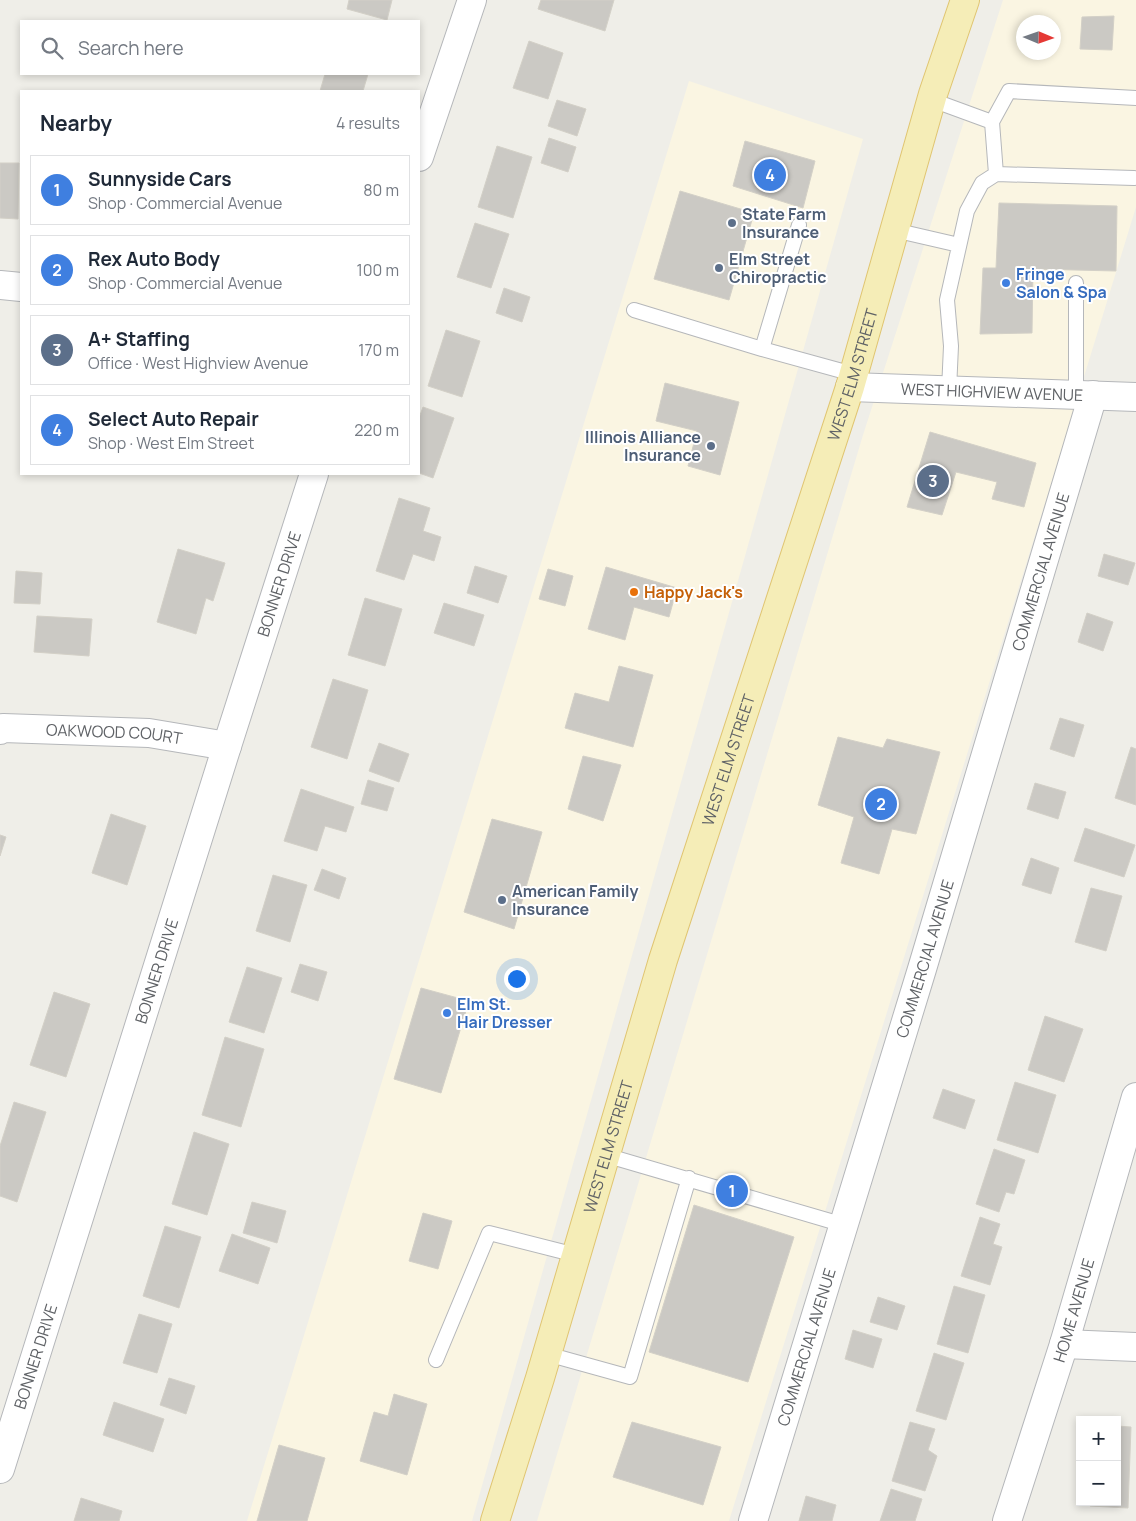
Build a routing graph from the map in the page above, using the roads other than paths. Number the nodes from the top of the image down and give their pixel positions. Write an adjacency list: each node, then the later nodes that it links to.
1 (472, 0): 6 (street)
2 (964, 0): 4 (main road, WEST ELM STREET)
3 (1136, 98): 5 (lane)
4 (932, 100): 5 (lane); 10 (main road, WEST ELM STREET)
5 (992, 122): 7 (lane)
6 (420, 154)
7 (996, 174): 8 (lane); 11 (lane)
8 (1134, 178)
9 (799, 225): 16 (lane)
10 (894, 230): 11 (lane); 17 (main road, WEST ELM STREET)
11 (959, 245): 18 (lane)
12 (1076, 283): 19 (lane)
13 (0, 285): 14 (street)
14 (20, 287)
15 (634, 310): 16 (lane)
16 (762, 350): 17 (lane)
17 (852, 380): 18 (street, WEST HIGHVIEW AVENUE); 25 (main road, WEST ELM STREET)
18 (949, 390): 19 (street, WEST HIGHVIEW AVENUE)
19 (1084, 395): 20 (street, WEST HIGHVIEW AVENUE); 27 (street, COMMERCIAL AVENUE)
20 (1136, 397)
21 (314, 475): 23 (street, BONNER DRIVE)
22 (0, 730): 23 (street, OAKWOOD COURT)
23 (227, 746): 33 (street, BONNER DRIVE)
24 (1136, 1097): 29 (street, HOME AVENUE)
25 (605, 1155): 26 (lane); 28 (main road, WEST ELM STREET)
26 (682, 1176): 27 (lane); 31 (lane)
27 (844, 1224): 35 (street, COMMERCIAL AVENUE)
28 (576, 1255): 31 (main road, WEST ELM STREET); 32 (lane)
29 (1064, 1344): 30 (street); 36 (street, HOME AVENUE)
30 (1136, 1347)
31 (547, 1354): 34 (main road, WEST ELM STREET)
32 (436, 1360)
33 (0, 1469)
34 (495, 1521)
35 (753, 1521)
36 (1007, 1521)

